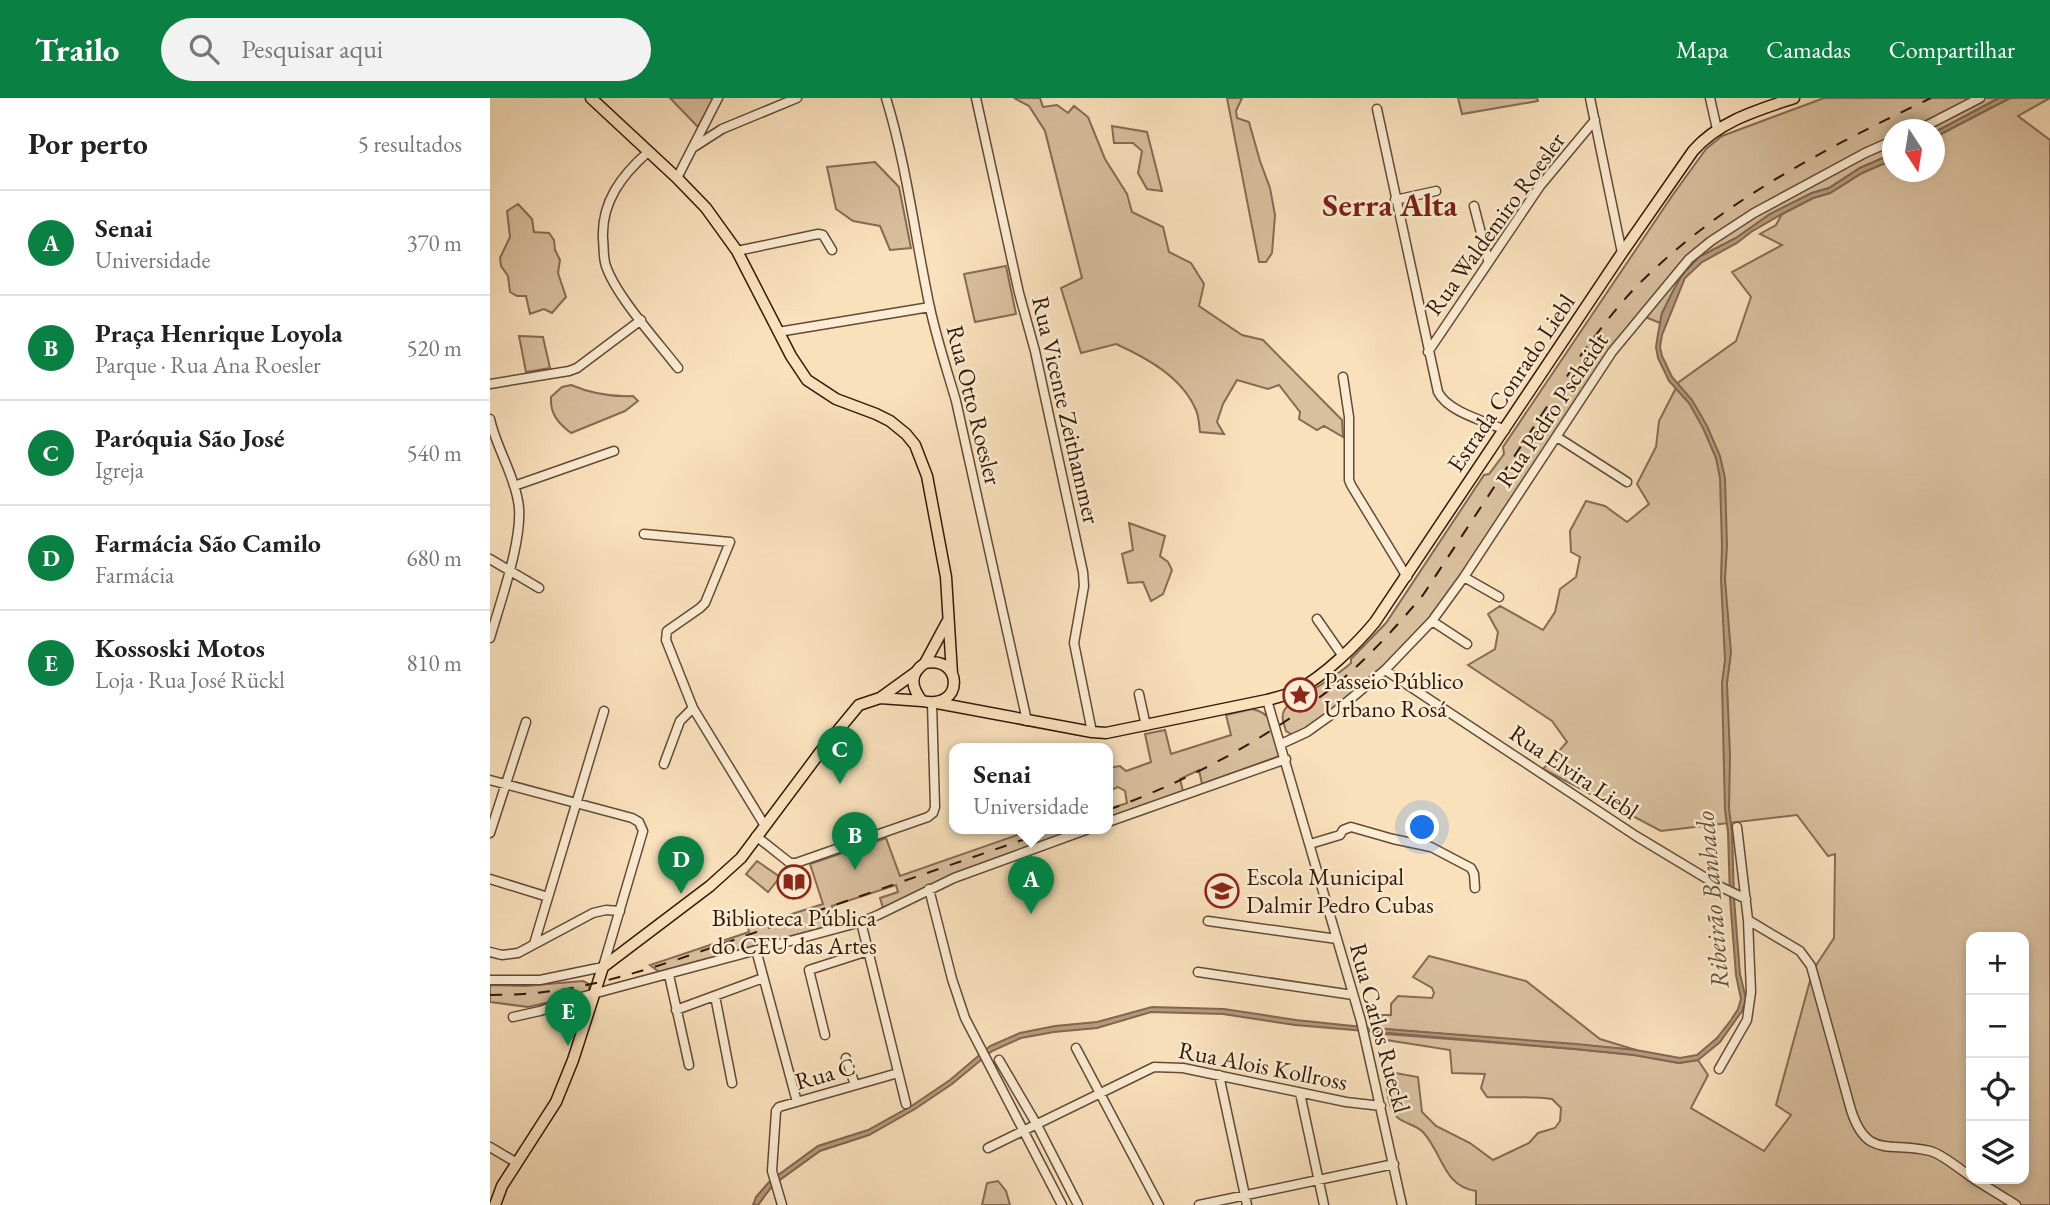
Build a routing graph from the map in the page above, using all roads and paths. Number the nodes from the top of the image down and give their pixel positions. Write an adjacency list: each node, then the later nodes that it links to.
1 (591, 98): 16 (main road)
2 (718, 98): 15 (street)
3 (797, 98): 15 (street)
4 (886, 98): 25 (street, Rua Otto Roesler)
5 (976, 98): 66 (street, Rua Vicente Zeithammer)
6 (1590, 98): 12 (street)
7 (1710, 98): 13 (street)
8 (1794, 98): 13 (main road, Estrada Conrado Liebl)
9 (1980, 98): 11 (street)
10 (1377, 109): 19 (street)
11 (1939, 119)
12 (1595, 120): 23 (street); 24 (street, Rua Waldemiro Roesler)
13 (1717, 130): 23 (main road, Estrada Conrado Liebl)
14 (1882, 145): 34 (street, Rua Pedro Pscheidt)
15 (694, 147): 17 (street)
16 (648, 152): 17 (main road); 26 (street)
17 (677, 178): 22 (main road)
18 (1436, 191): 19 (street)
19 (1395, 200): 28 (street)
20 (1474, 206): 24 (street)
21 (832, 250): 22 (street)
22 (737, 251): 27 (main road)
23 (1622, 253): 33 (main road, Estrada Conrado Liebl)
24 (1488, 260): 28 (street, Rua Waldemiro Roesler)
25 (930, 307): 27 (street); 63 (street, Rua Otto Roesler)
26 (641, 320): 29 (street); 31 (street)
27 (778, 332): 45 (main road)
28 (1428, 352): 33 (street)
29 (678, 368)
30 (1343, 377): 41 (street)
31 (490, 384)
32 (490, 419): 37 (street)
33 (1505, 430): 41 (main road, Estrada Conrado Liebl)
34 (1557, 436): 36 (street); 42 (street, Rua Pedro Pscheidt)
35 (614, 452): 37 (street)
36 (1627, 482)
37 (514, 486): 40 (street)
38 (643, 534): 60 (street)
39 (490, 559): 40 (street)
40 (509, 570): 43 (street); 48 (street)
41 (1407, 577): 50 (main road, Estrada Conrado Liebl)
42 (1464, 577): 44 (street); 47 (street, Rua Pedro Pscheidt)
43 (538, 588)
44 (1499, 597)
45 (948, 619): 51 (main road); 54 (main road)
46 (1317, 619): 50 (street)
47 (1432, 621): 49 (street); 52 (street, Rua Pedro Pscheidt)
48 (490, 636)
49 (1467, 644)
50 (1342, 655): 58 (main road, Estrada Conrado Liebl)
51 (925, 663): 53 (main road); 54 (main road)
52 (1385, 670): 67 (street, Rua Pedro Pscheidt); 84 (street, Rua Elvira Liebl)
53 (916, 671): 57 (main road); 59 (main road)
54 (952, 674): 55 (main road)
55 (954, 687): 59 (main road); 61 (main road)
56 (1139, 694): 65 (street)
57 (880, 698): 59 (main road, Estrada Conrado Liebl); 74 (main road)
58 (1267, 700): 65 (main road, Estrada Conrado Liebl); 67 (street, Rua Carlos Rueckl)
59 (930, 703): 61 (main road, Estrada Conrado Liebl); 78 (street)
60 (693, 708): 69 (street); 74 (street)
61 (972, 710): 63 (main road, Estrada Conrado Liebl)
62 (604, 711): 72 (street)
63 (1027, 721): 66 (main road, Estrada Conrado Liebl)
64 (526, 722): 71 (street)
65 (1146, 726): 66 (main road, Estrada Conrado Liebl)
66 (1092, 732)
67 (1282, 744): 68 (street, Rua Carlos Rueckl)
68 (1286, 759): 73 (street); 79 (street, Rua Carlos Rueckl)
69 (664, 764)
70 (490, 780): 71 (street)
71 (506, 784): 72 (street); 76 (street)
72 (576, 804): 83 (street); 85 (street)
73 (1113, 820)
74 (765, 826): 78 (main road)
75 (1737, 827): 84 (street)
76 (490, 833)
77 (1074, 834): 82 (street)
78 (756, 836): 94 (main road)
79 (1310, 844): 81 (street); 89 (street, Rua Carlos Rueckl)
80 (490, 879): 83 (street)
81 (1475, 888)
82 (929, 889): 88 (street); 120 (street)
83 (548, 897): 90 (street)
84 (1742, 897): 87 (street)
85 (620, 911): 90 (street); 94 (street)
86 (1208, 920): 89 (street)
87 (1748, 920): 109 (street); 125 (street)
88 (861, 922): 91 (street); 93 (street)
89 (1337, 939): 100 (street, Rua Carlos Rueckl)
90 (534, 944): 92 (street)
91 (755, 950): 96 (street); 97 (street)
92 (490, 951)
93 (868, 951): 104 (street); 110 (street)
94 (603, 967): 98 (street); 99 (main road)
95 (1198, 972): 100 (street)
96 (668, 975): 99 (street); 102 (street)
97 (763, 978): 101 (street); 116 (street)
98 (490, 980)
99 (596, 994): 103 (street); 123 (main road)
100 (1353, 995): 118 (street, Rua Carlos Rueckl)
101 (715, 996): 102 (street); 112 (street)
102 (676, 1010): 108 (street)
103 (513, 1017)
104 (825, 1035)
105 (1076, 1048): 114 (street)
106 (846, 1058): 113 (street)
107 (999, 1060): 119 (street)
108 (689, 1065)
109 (1719, 1069)
110 (898, 1073): 113 (street, Rua C); 117 (street)
111 (1219, 1075): 114 (street, Rua Alois Kollross); 115 (street, Rua Alois Kollross); 128 (street)
112 (732, 1083)
113 (855, 1086): 116 (street, Rua C)
114 (1100, 1092): 119 (street, Rua Alois Kollross); 133 (street)
115 (1300, 1093): 118 (street, Rua Alois Kollross); 126 (street)
116 (797, 1102): 130 (street, Rua C)
117 (906, 1104)
118 (1381, 1106): 124 (street, Rua Carlos Rueckl)
119 (1037, 1125): 120 (street, Rua Alois Kollross); 132 (street)
120 (1024, 1132): 122 (street, Rua Alois Kollross); 131 (street)
121 (490, 1147): 123 (street)
122 (988, 1148)
123 (517, 1163): 129 (main road)
124 (1394, 1164): 126 (street); 137 (street, Rua Carlos Rueckl)
125 (1966, 1173)
126 (1318, 1180): 128 (street); 136 (street)
127 (1983, 1184): 138 (street)
128 (1245, 1194): 134 (street); 135 (street)
129 (495, 1205)
130 (782, 1205)
131 (1062, 1205)
132 (1078, 1205)
133 (1159, 1205)
134 (1199, 1205)
135 (1247, 1205)
136 (1324, 1205)
137 (1402, 1205)
138 (2016, 1205)

